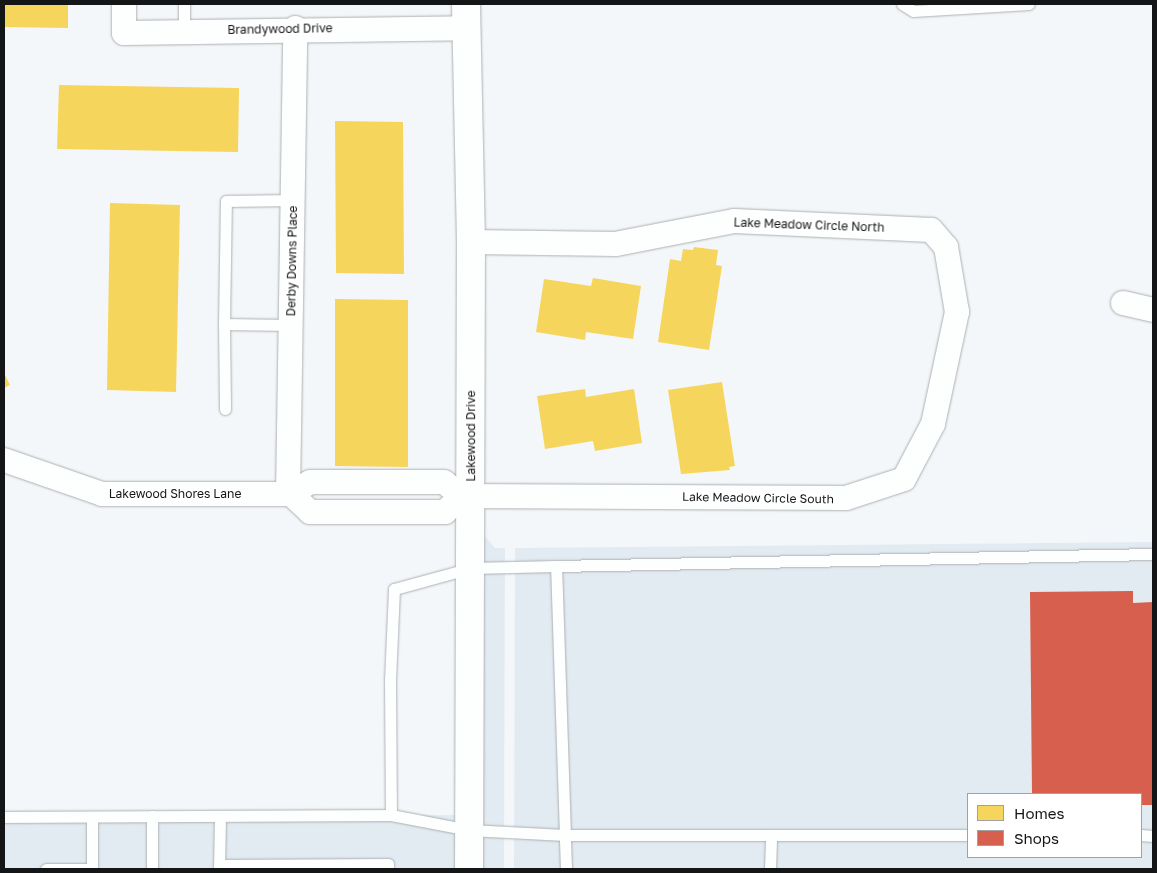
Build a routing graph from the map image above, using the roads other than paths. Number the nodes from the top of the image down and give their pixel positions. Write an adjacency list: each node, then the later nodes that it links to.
1 (124, 4): 7 (street, Brandywood Drive)
2 (184, 4): 7 (lane)
3 (902, 4): 4 (lane)
4 (1029, 4)
5 (466, 16): 6 (street, Brandywood Drive); 9 (street, Lakewood Drive)
6 (295, 28): 7 (street, Brandywood Drive); 8 (street, Derby Downs Place)
7 (184, 31)
8 (293, 200): 12 (lane); 13 (street, Derby Downs Place)
9 (471, 242): 14 (street, Lake Meadow Circle North); 18 (street, Lakewood Drive)
10 (1123, 304): 11 (street)
11 (1153, 310)
12 (224, 324): 13 (lane); 15 (lane)
13 (290, 326): 17 (street, Derby Downs Place)
14 (951, 350): 18 (street, Lake Meadow Circle South)
15 (225, 409)
16 (4, 460): 17 (street, Lakewood Shores Lane)
17 (289, 494): 18 (street)
18 (466, 495): 21 (street, Lakewood Drive)
19 (1153, 554): 20 (lane)
20 (556, 566): 21 (lane); 28 (lane)
21 (471, 568): 22 (lane); 27 (street, Lakewood Drive)
22 (391, 815): 24 (lane); 27 (lane)
23 (152, 816): 24 (lane); 26 (lane); 34 (lane)
24 (220, 816): 31 (lane)
25 (4, 817): 26 (lane)
26 (92, 817): 33 (lane)
27 (469, 830): 28 (lane); 36 (street, Lakewood Drive)
28 (565, 835): 30 (lane); 37 (lane)
29 (967, 835): 30 (lane)
30 (772, 836): 38 (lane)
31 (219, 867): 35 (lane)
32 (46, 869): 33 (lane)
33 (92, 869)
34 (152, 869)
35 (388, 869)
36 (469, 869)
37 (566, 869)
38 (770, 869)

